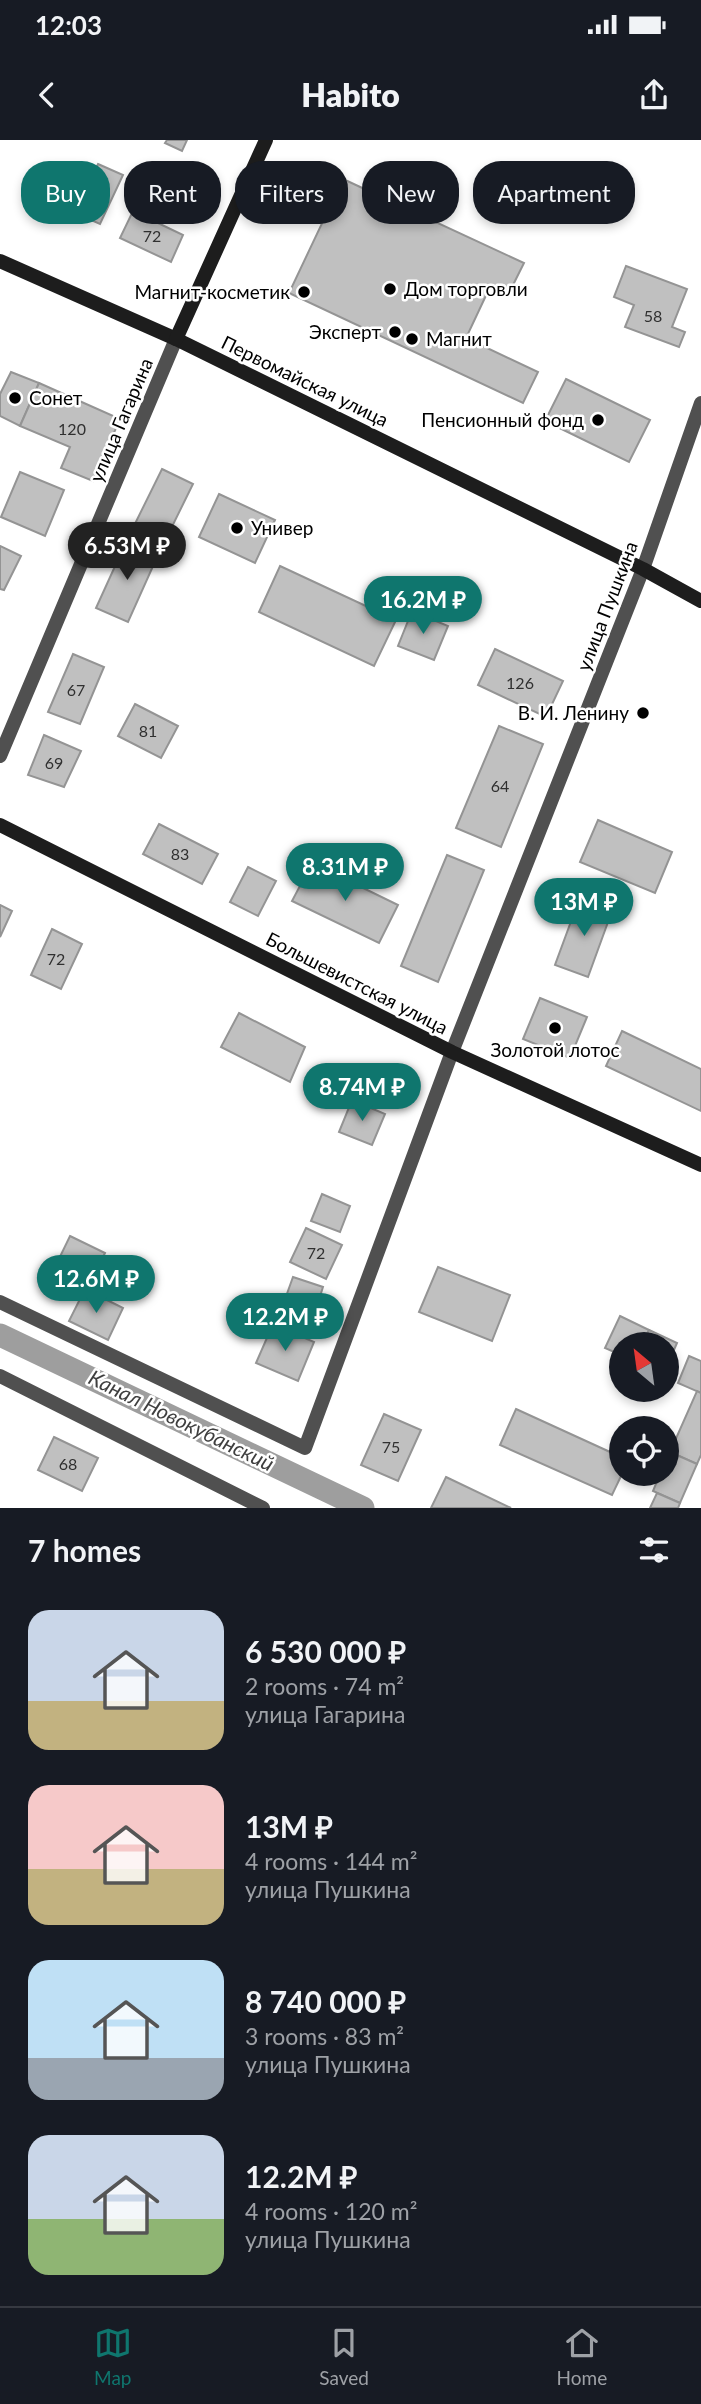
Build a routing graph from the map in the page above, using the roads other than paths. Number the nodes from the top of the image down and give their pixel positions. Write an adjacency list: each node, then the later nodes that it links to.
1 (266, 140): 3 (street, улица Гагарина)
2 (0, 261): 3 (street, Первомайская улица)
3 (176, 339): 5 (street, Первомайская улица); 7 (street, улица Гагарина)
4 (701, 403): 5 (street, улица Пушкина)
5 (643, 569): 6 (street, Первомайская улица); 9 (street, улица Пушкина)
6 (701, 601)
7 (0, 756)
8 (0, 825): 9 (street, Большевистская улица)
9 (452, 1052): 10 (street, Большевистская улица); 11 (street, улица Пушкина)
10 (701, 1165)
11 (0, 1302)
12 (0, 1376): 13 (street)
13 (263, 1508)

